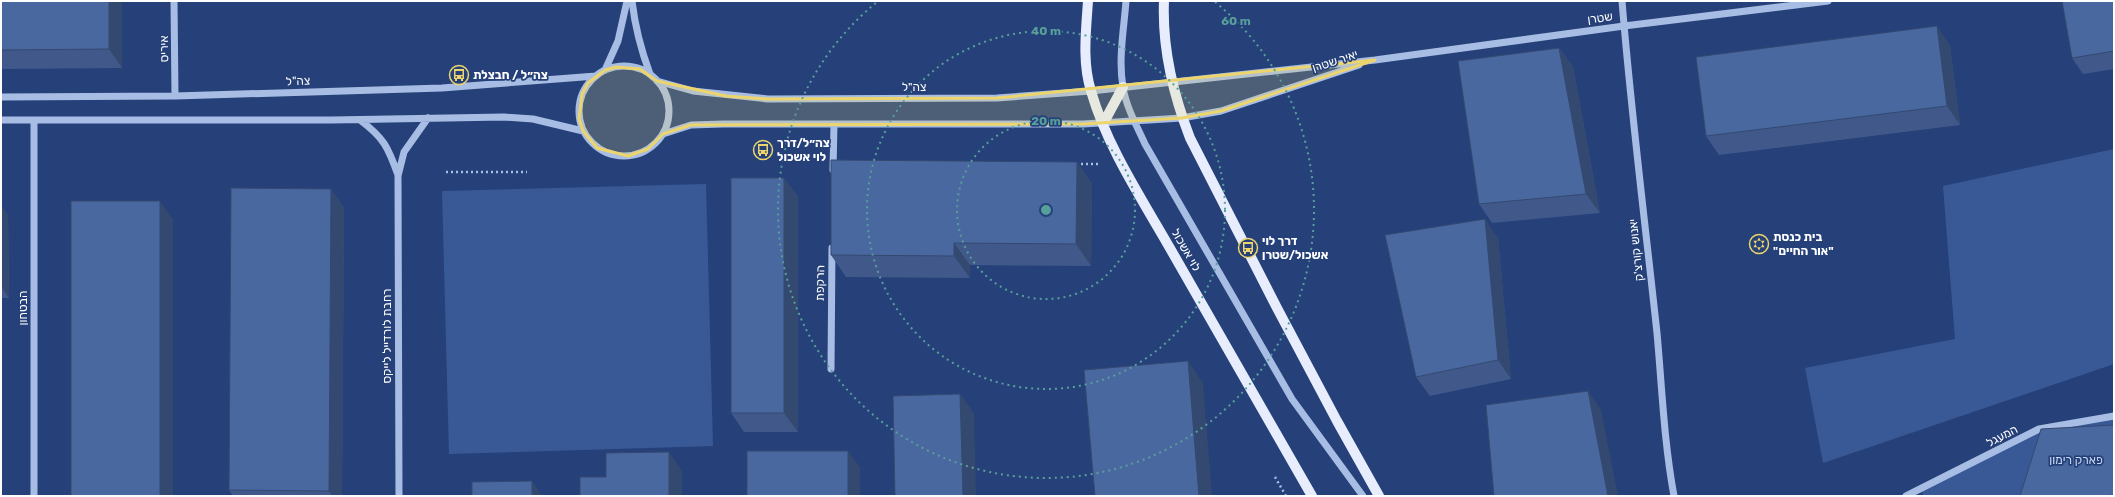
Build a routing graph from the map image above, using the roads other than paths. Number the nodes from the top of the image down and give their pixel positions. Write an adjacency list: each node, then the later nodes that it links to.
1 (174, 1): 18 (street, איריס)
2 (627, 1): 11 (street)
3 (632, 1): 12 (street)
4 (1088, 1): 17 (main road, לוי אשכול)
5 (1126, 1): 16 (street)
6 (1164, 1): 15 (main road)
7 (1622, 1): 9 (street, יאנוש קורצ'ק)
8 (1828, 1): 9 (street, שטרן)
9 (1624, 26): 10 (street, שטרן); 41 (street, יאנוש קורצ'ק)
10 (1375, 60): 15 (street, יאיר שטרן); 21 (street, יאיר שטרן)
11 (605, 70): 12 (street); 13 (street)
12 (650, 74): 14 (street)
13 (596, 76): 18 (street, צה"ל); 28 (street)
14 (657, 81): 17 (street, צה"ל); 29 (street)
15 (1172, 82): 16 (street, צה"ל); 21 (main road)
16 (1123, 87): 17 (street, צה"ל); 25 (street); 27 (main road)
17 (1091, 91): 27 (main road, לוי אשכול)
18 (175, 96): 19 (street, צה"ל)
19 (1, 97)
20 (428, 118): 24 (street); 28 (street); 30 (street, רחבת לורדייל לייקס)
21 (1182, 118): 25 (street, יאיר שטרן); 40 (main road)
22 (1, 120): 23 (street)
23 (34, 120): 24 (street); 36 (street, הבטחון)
24 (360, 120): 30 (street, רחבת לורדייל לייקס)
25 (1134, 122): 27 (street, יאיר שטרן); 39 (street)
26 (834, 124): 27 (street); 29 (street); 31 (street)
27 (1103, 124): 38 (main road, לוי אשכול)
28 (583, 132): 29 (street)
29 (663, 134)
30 (398, 176): 37 (street, רחבת לורדייל לייקס)
31 (833, 180)
32 (832, 236): 33 (street, הרקפת)
33 (831, 369)
34 (2114, 416): 35 (street, המעגל)
35 (1923, 492): 42 (street, המעגל)
36 (34, 496)
37 (399, 496)
38 (1312, 496)
39 (1363, 496)
40 (1379, 496)
41 (1674, 496)
42 (1906, 496)

